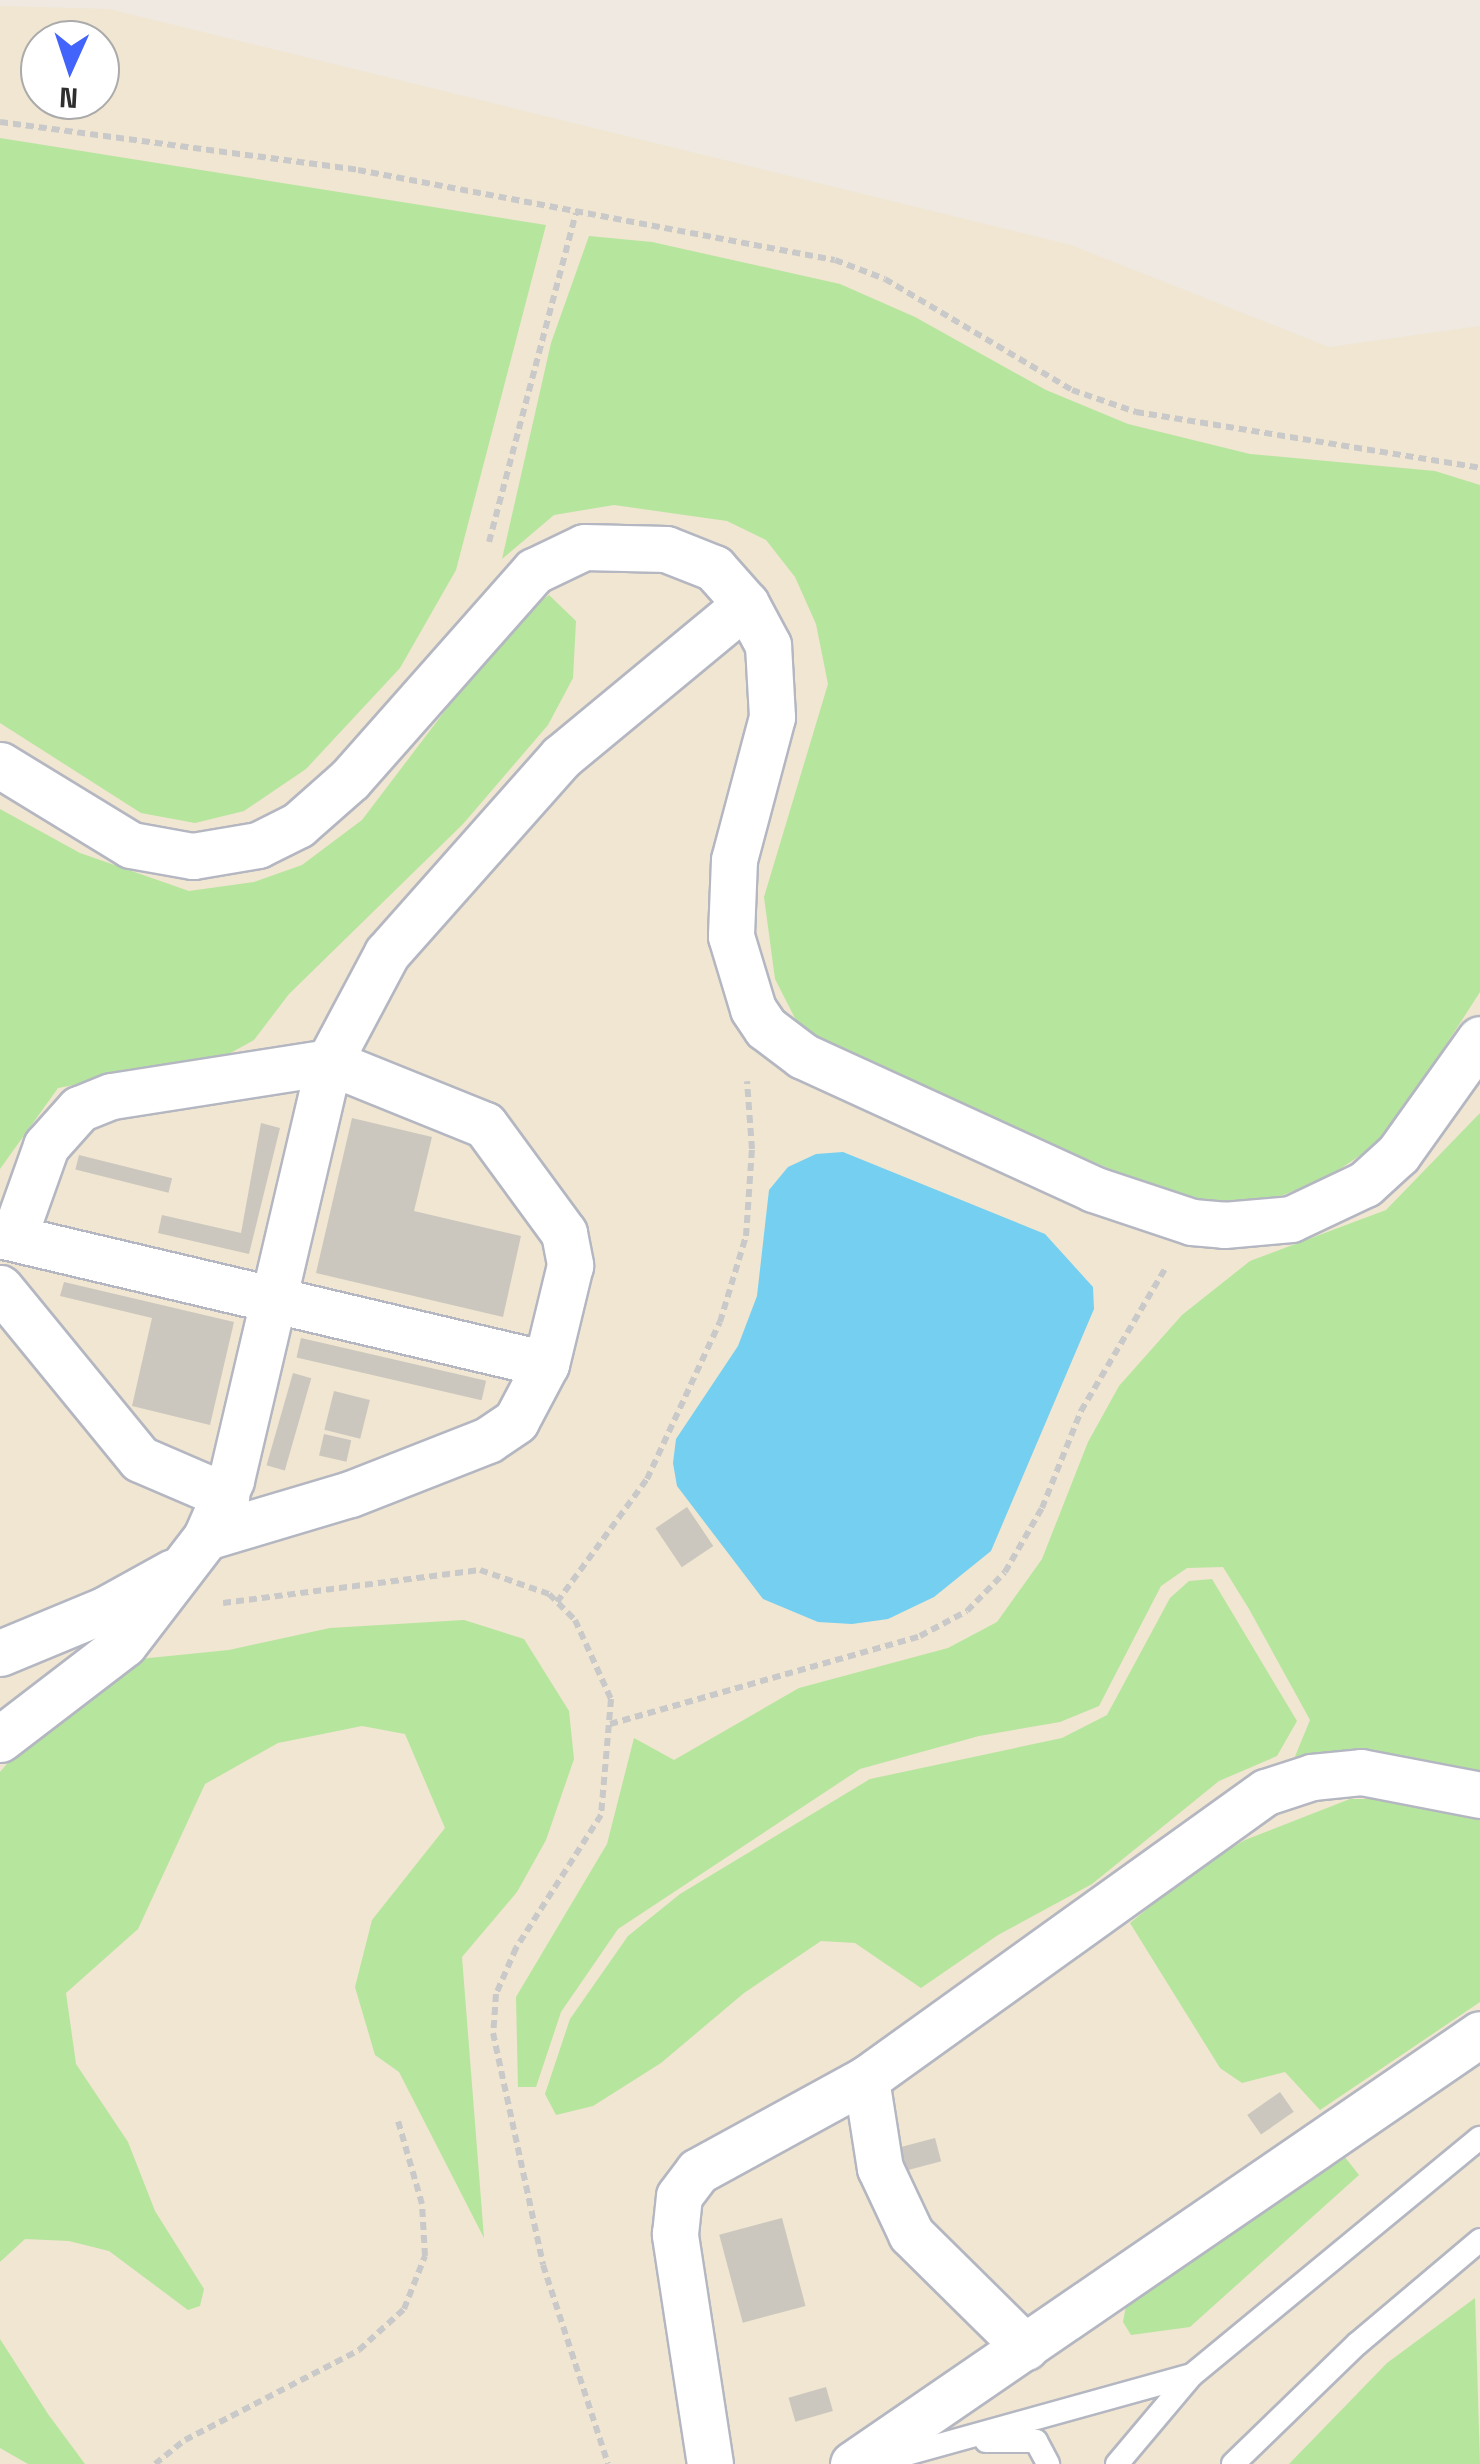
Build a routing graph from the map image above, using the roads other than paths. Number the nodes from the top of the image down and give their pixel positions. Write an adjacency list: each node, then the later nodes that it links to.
1 (746, 604): 2 (street); 3 (street); 4 (street)
2 (0, 764)
3 (1480, 1039)
4 (330, 1062): 5 (street); 7 (street); 8 (street)
5 (7, 1236): 7 (street)
6 (0, 1288): 9 (street)
7 (273, 1298): 8 (street); 9 (street)
8 (546, 1364): 10 (street)
9 (226, 1496): 10 (street)
10 (199, 1549): 11 (street); 12 (street)
11 (0, 1654)
12 (0, 1739)
13 (1480, 1795): 15 (street)
14 (1480, 2034): 18 (street)
15 (866, 2079): 18 (street); 21 (street)
16 (1480, 2138): 19 (lane)
17 (1480, 2240): 26 (lane)
18 (1025, 2347): 22 (street)
19 (1192, 2375): 20 (lane); 25 (lane)
20 (948, 2442): 23 (lane); 24 (lane)
21 (710, 2464)
22 (854, 2464)
23 (873, 2464)
24 (1048, 2464)
25 (1117, 2464)
26 (1233, 2464)

